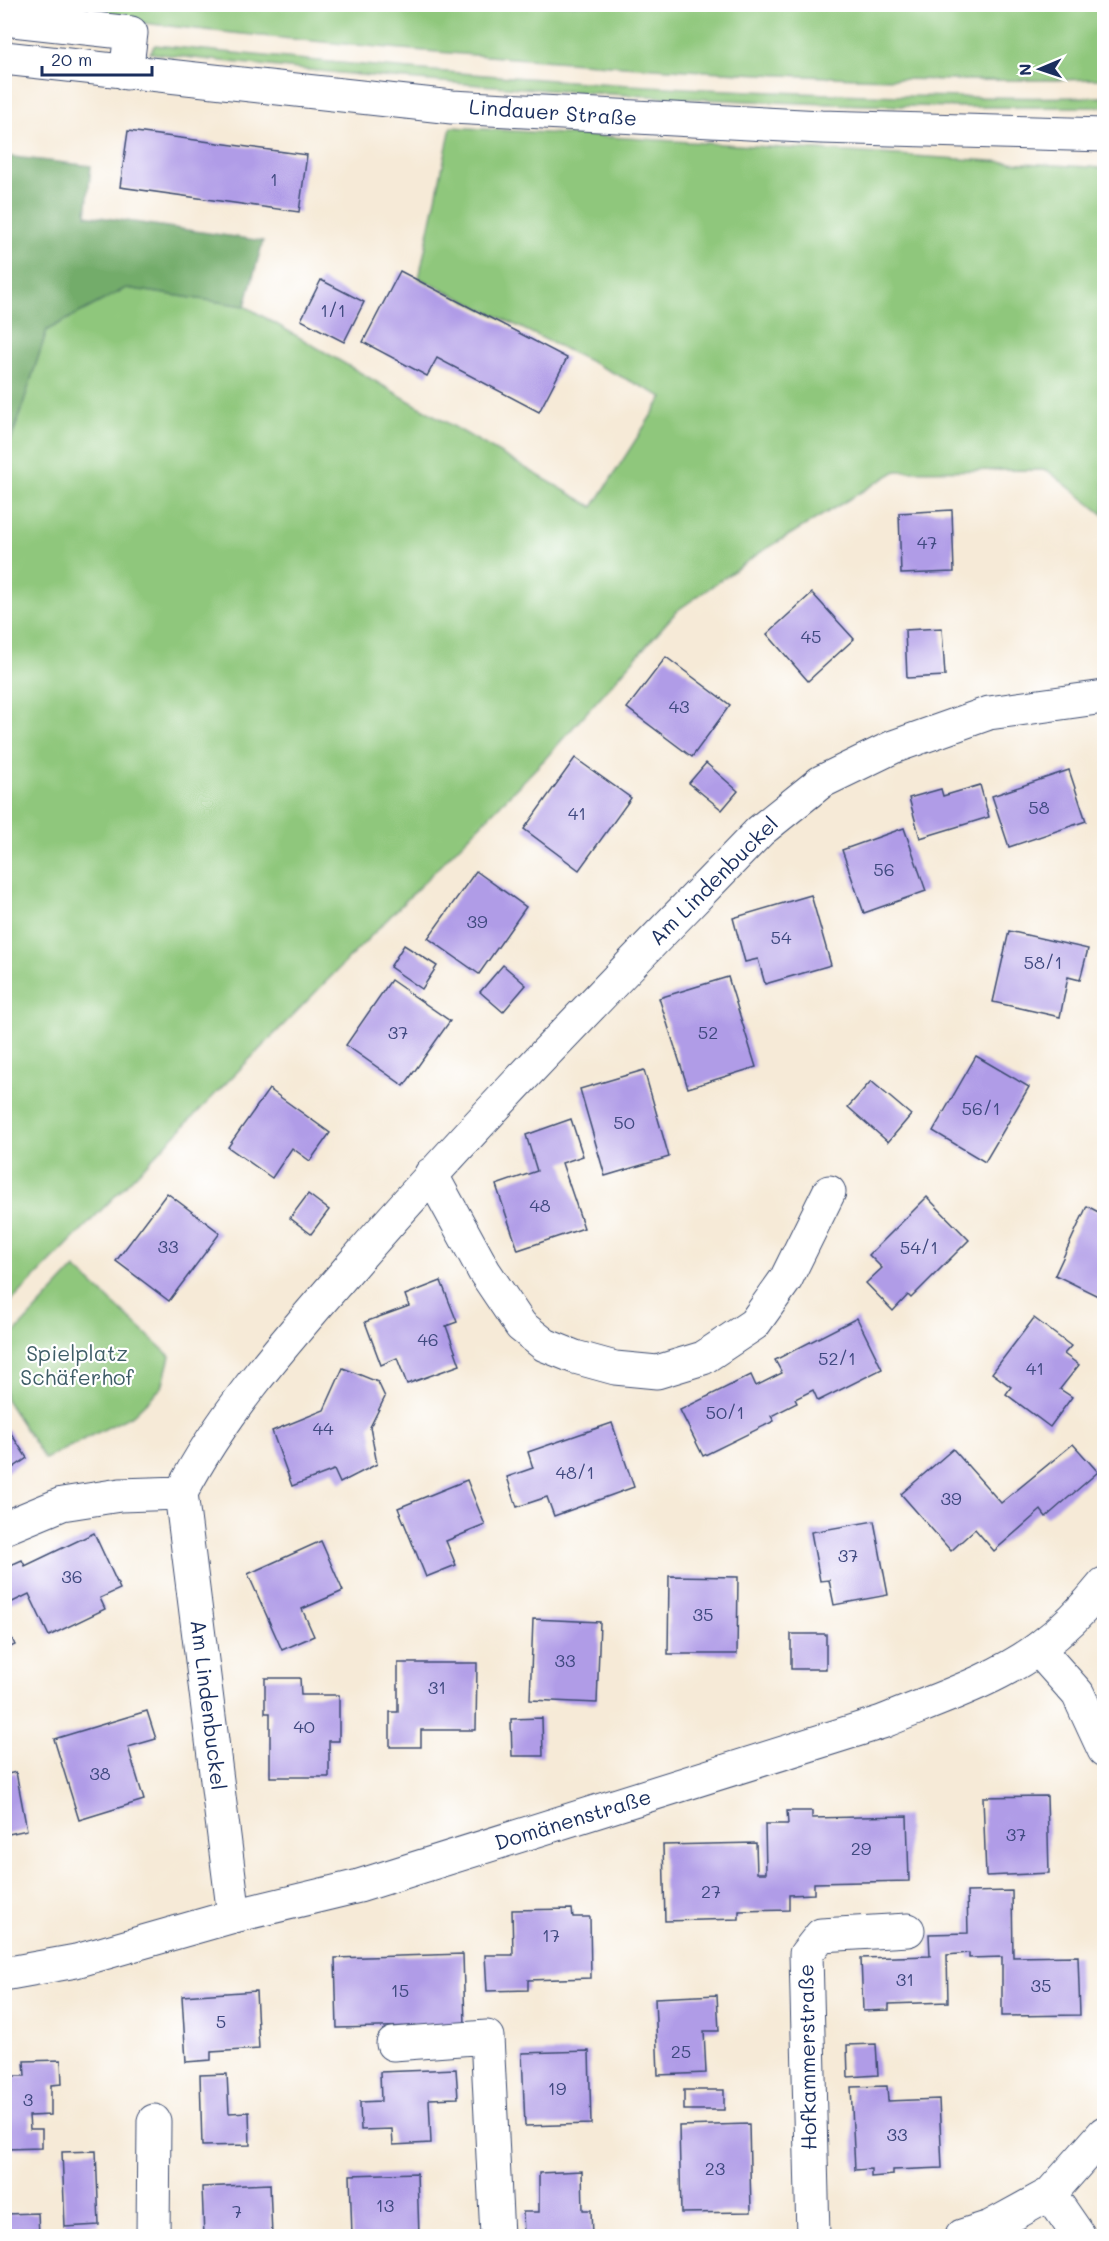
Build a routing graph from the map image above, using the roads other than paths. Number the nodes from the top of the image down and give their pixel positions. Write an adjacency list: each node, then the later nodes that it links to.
1 (4, 20): 3 (street)
2 (4, 58): 3 (street, Lindauer Straße)
3 (126, 73): 4 (street, Lindauer Straße)
4 (1104, 135)
5 (1104, 697): 6 (street, Am Lindenbuckel)
6 (431, 1174): 7 (street); 8 (street, Am Lindenbuckel)
7 (829, 1192)
8 (181, 1493): 9 (street); 13 (street, Am Lindenbuckel)
9 (4, 1528)
10 (1104, 1584): 11 (street, Domänenstraße)
11 (1038, 1649): 12 (street); 13 (street, Domänenstraße)
12 (1104, 1750)
13 (234, 1916): 15 (street, Domänenstraße)
14 (908, 1930): 22 (street, Hofkammerstraße)
15 (4, 1974)
16 (393, 2044): 21 (street)
17 (154, 2121): 20 (street)
18 (1104, 2133): 19 (street)
19 (1050, 2194): 23 (street); 24 (street)
20 (153, 2236)
21 (497, 2236)
22 (813, 2236)
23 (962, 2236)
24 (1079, 2236)

